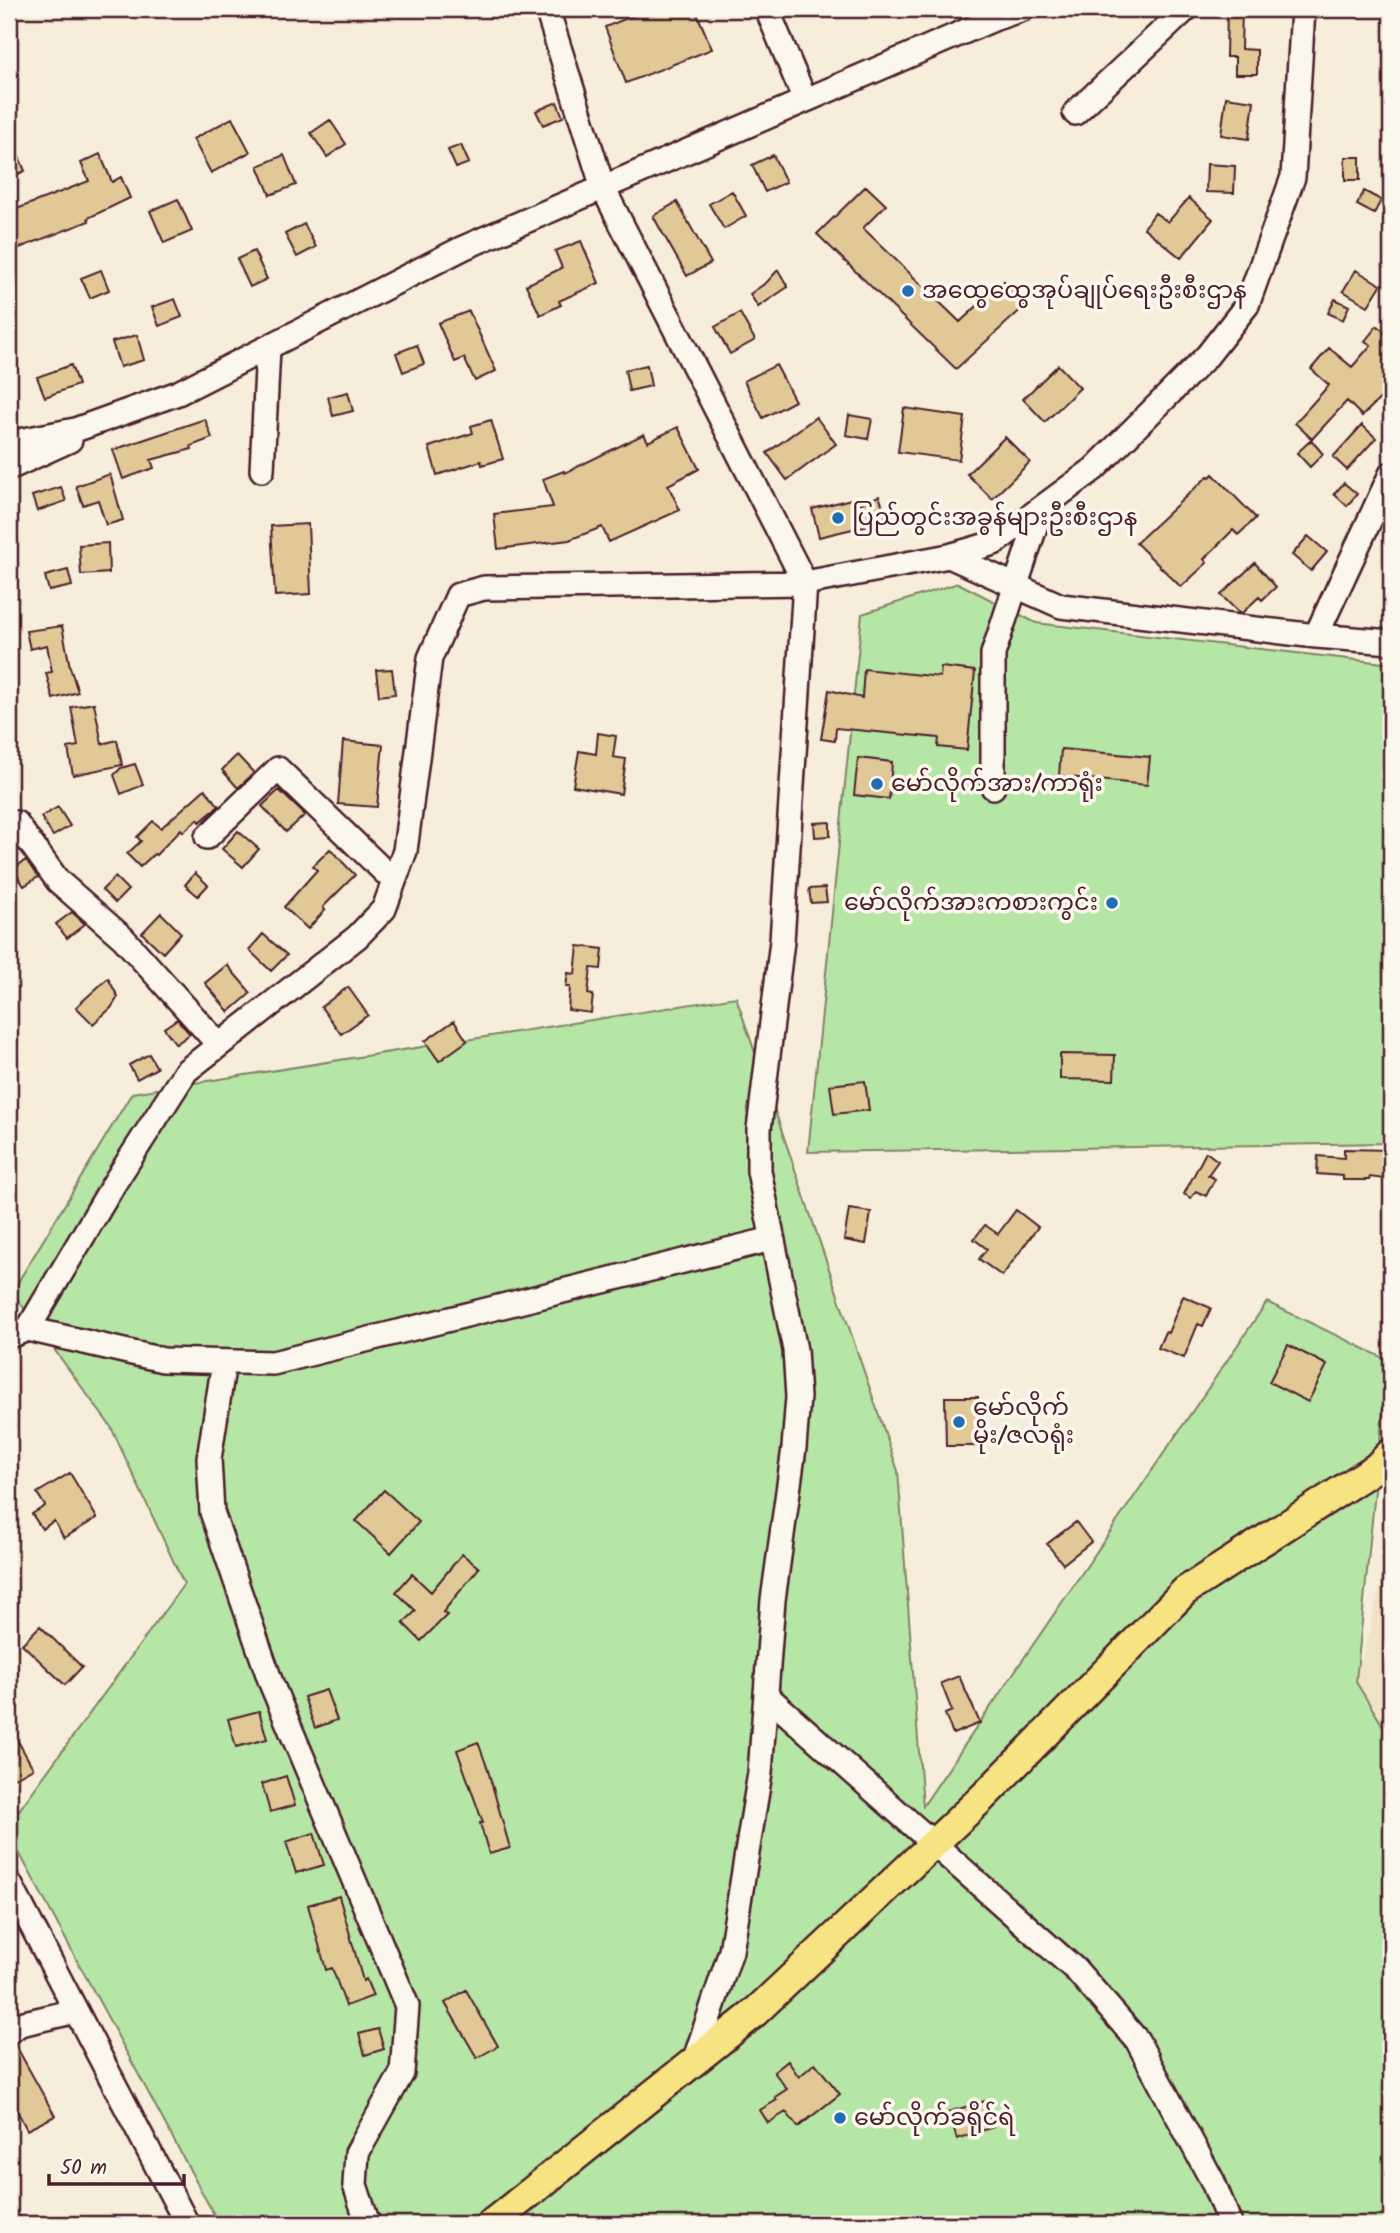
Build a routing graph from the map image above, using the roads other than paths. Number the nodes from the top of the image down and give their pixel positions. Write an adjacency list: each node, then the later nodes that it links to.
1 (547, 9): 8 (street)
2 (767, 9): 6 (street)
3 (1023, 9): 6 (street)
4 (1186, 9): 7 (street)
5 (1303, 9): 15 (street)
6 (804, 100): 8 (street)
7 (1075, 113)
8 (603, 188): 9 (street); 17 (street)
9 (268, 348): 10 (street); 13 (street)
10 (150, 403): 11 (street); 12 (street)
11 (9, 443)
12 (9, 468)
13 (262, 470)
14 (1391, 474): 19 (street)
15 (1041, 509): 16 (street); 18 (street)
16 (949, 556): 17 (street); 18 (street)
17 (805, 583): 24 (street); 26 (street)
18 (1014, 585): 19 (street); 21 (street)
19 (1316, 636): 20 (street)
20 (1391, 642)
21 (993, 787)
22 (16, 823): 25 (street)
23 (207, 837): 24 (street)
24 (394, 881): 25 (street)
25 (219, 1045): 27 (street)
26 (772, 1239): 28 (street); 30 (street)
27 (18, 1332): 28 (street)
28 (224, 1362): 37 (street)
29 (1391, 1453): 31 (main road)
30 (766, 1695): 31 (street); 35 (street)
31 (934, 1843): 35 (main road); 39 (street)
32 (9, 1885): 33 (street)
33 (76, 2011): 34 (street); 36 (street)
34 (9, 2032)
35 (694, 2062): 38 (main road)
36 (187, 2224)
37 (368, 2224)
38 (491, 2224)
39 (1230, 2224)

